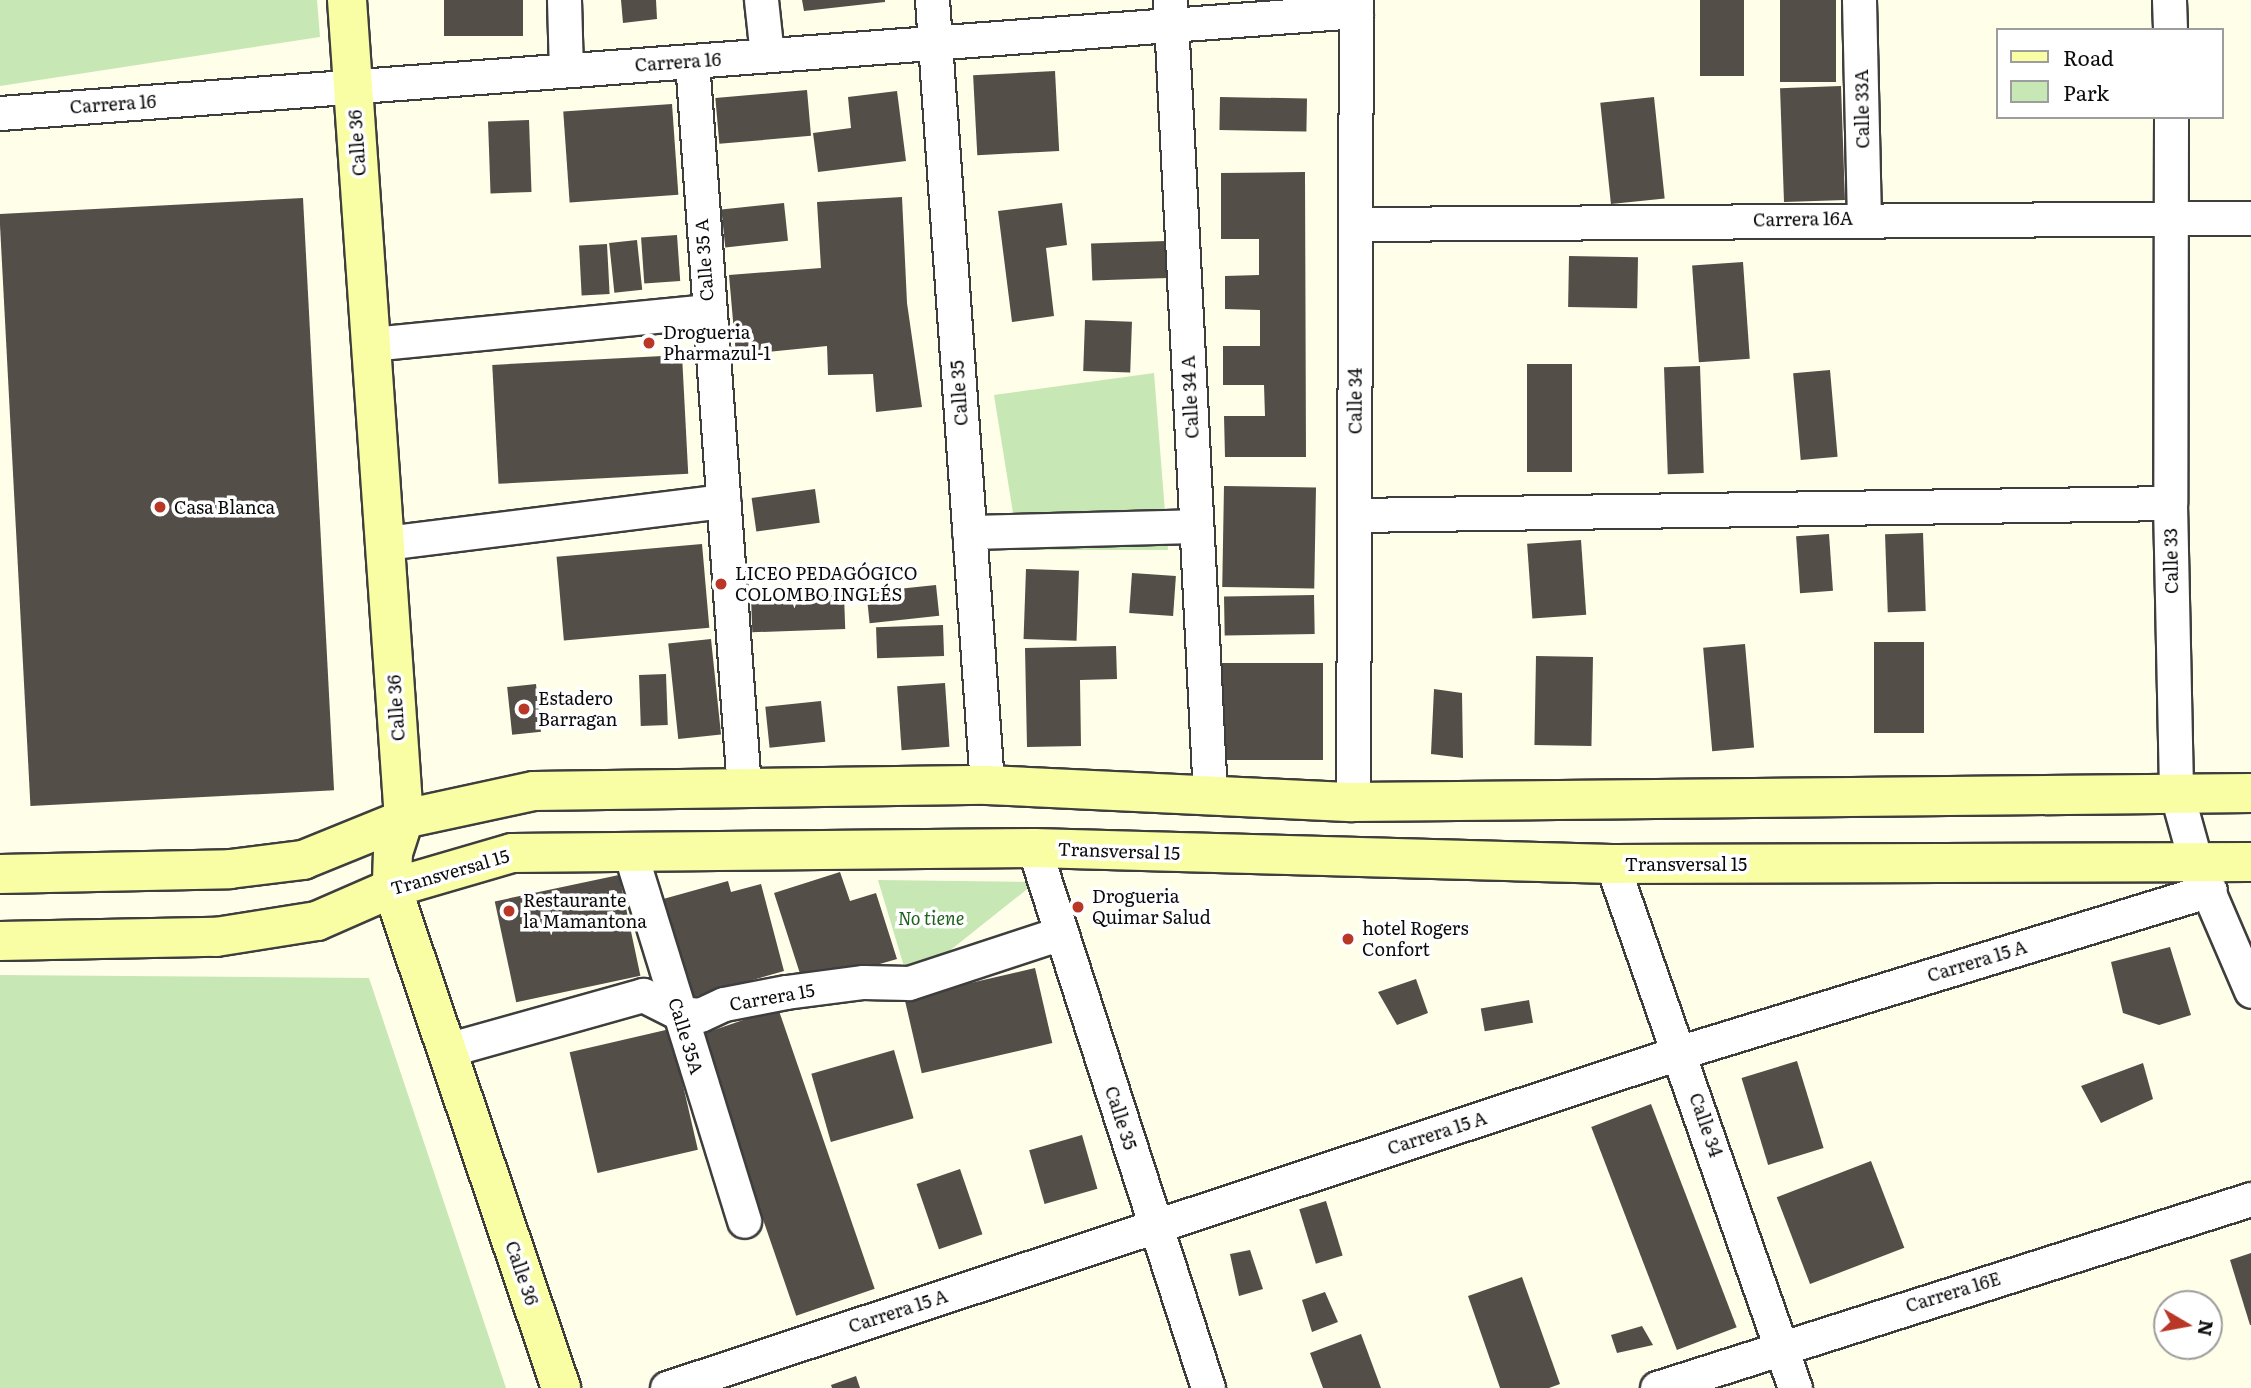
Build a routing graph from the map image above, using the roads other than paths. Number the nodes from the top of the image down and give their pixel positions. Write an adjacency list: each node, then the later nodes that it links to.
1 (347, 0): 14 (street, Calle 36)
2 (564, 0): 13 (street)
3 (761, 0): 11 (street)
4 (932, 0): 10 (street, Calle 35)
5 (1859, 0): 17 (street, Calle 33A)
6 (2169, 0): 9 (street)
7 (1356, 6): 8 (street, Carrera 16); 20 (street, Calle 34)
8 (1170, 13): 10 (street, Carrera 16); 26 (street, Calle 34 A)
9 (2170, 28)
10 (935, 43): 11 (street, Carrera 16); 27 (street, Calle 35)
11 (767, 55): 12 (street, Carrera 16)
12 (692, 61): 13 (street, Carrera 16); 21 (street, Calle 35 A)
13 (566, 70): 14 (street, Carrera 16)
14 (353, 86): 15 (street, Carrera 16); 22 (street, Calle 36)
15 (0, 113)
16 (2171, 119): 19 (street, Calle 33)
17 (1864, 218): 19 (street, Carrera 16A); 20 (street, Carrera 16A)
18 (2251, 218): 19 (street, Carrera 16A)
19 (2173, 219): 24 (street, Calle 33)
20 (1356, 224): 25 (street, Calle 34)
21 (707, 311): 22 (street); 23 (street, Calle 35 A)
22 (371, 344): 28 (street, Calle 36)
23 (723, 501): 28 (street); 30 (street, Calle 35 A)
24 (2169, 503): 25 (street); 31 (street, Calle 33)
25 (1354, 515): 34 (street, Calle 34)
26 (1196, 526): 27 (street); 33 (street, Calle 34 A)
27 (969, 532): 29 (street, Calle 35)
28 (385, 543): 35 (street, Calle 36)
29 (987, 785): 30 (street); 33 (street)
30 (744, 788): 35 (street)
31 (2175, 791): 32 (street); 34 (street); 41 (street, Calle 33)
32 (2251, 793)
33 (1210, 794): 34 (street)
34 (1353, 802)
35 (404, 819): 40 (street); 42 (street, Calle 36)
36 (1034, 848): 37 (street, Transversal 15); 39 (street, Transversal 15); 43 (street, Calle 35)
37 (630, 852): 42 (street, Transversal 15); 46 (street, Calle 35A)
38 (2251, 862): 41 (street, Transversal 15)
39 (1612, 864): 41 (street, Transversal 15); 48 (street, Calle 34)
40 (0, 874)
41 (2203, 877): 45 (street, Calle 33); 48 (street, Carrera 15 A)
42 (392, 888): 44 (street, Transversal 15); 47 (street, Calle 36)
43 (1061, 933): 46 (street, Carrera 15); 51 (street, Calle 35)
44 (0, 940)
45 (2251, 991)
46 (679, 1013): 47 (street); 50 (street, Calle 35A)
47 (447, 1050): 53 (street, Calle 36)
48 (1681, 1052): 51 (street, Carrera 15 A); 52 (street, Calle 34)
49 (2251, 1199): 52 (street, Carrera 16E)
50 (744, 1221)
51 (1156, 1226): 54 (street, Carrera 15 A); 55 (street, Calle 35)
52 (1780, 1346): 56 (street, Carrera 16E); 57 (street, Calle 34)
53 (561, 1388)
54 (667, 1388)
55 (1208, 1388)
56 (1657, 1388)
57 (1795, 1388)

